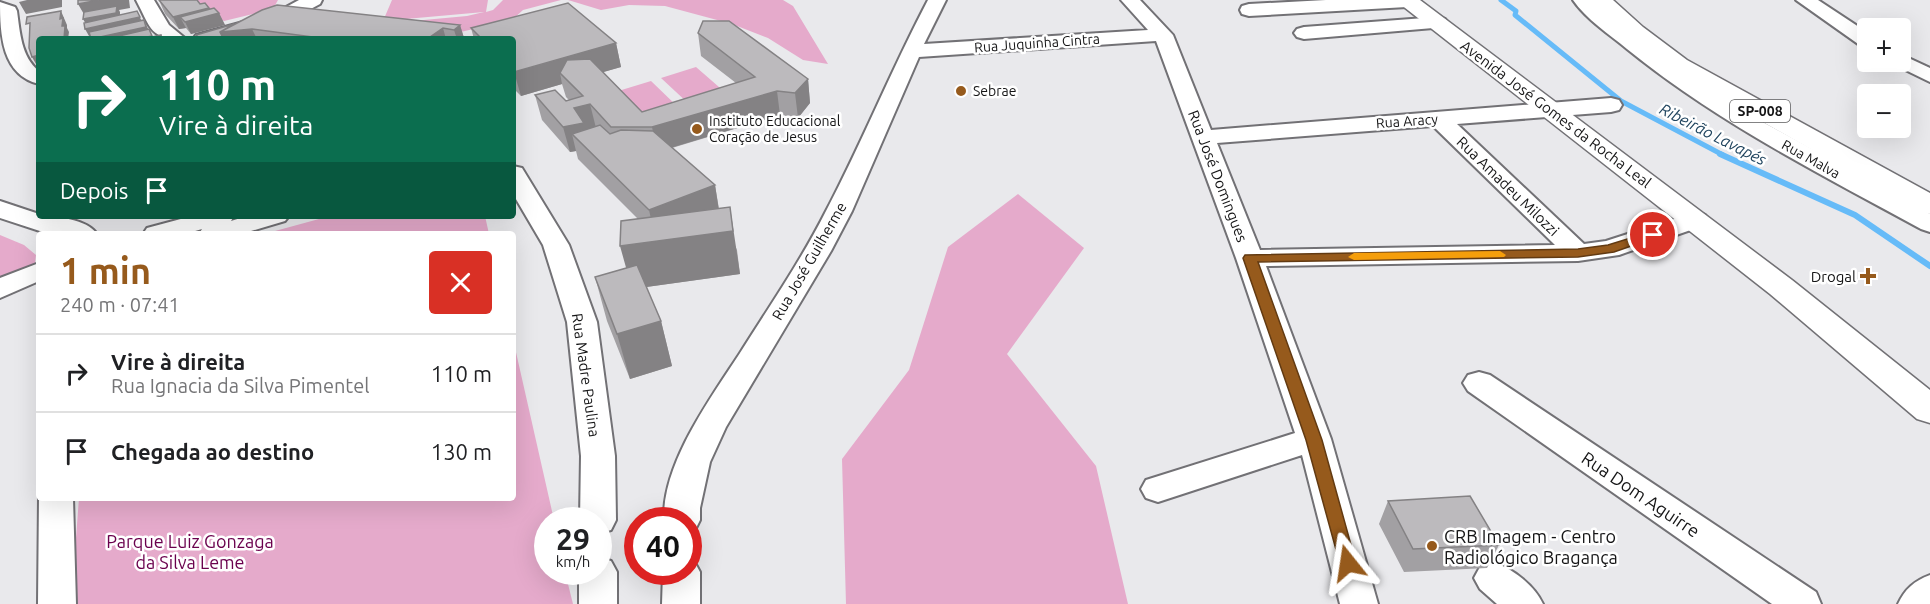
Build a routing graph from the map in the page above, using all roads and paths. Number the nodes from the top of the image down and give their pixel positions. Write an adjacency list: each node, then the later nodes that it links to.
1 (26, 0): 12 (street)
2 (145, 0): 16 (street)
3 (313, 0): 17 (street)
4 (937, 0): 19 (street, Rua José Guilherme)
5 (1130, 0): 18 (street, Rua José Domingues)
6 (1582, 0): 34 (street, Rua Malva)
7 (1601, 0): 29 (main road, SP-008)
8 (1622, 0): 28 (main road, SP-008)
9 (1805, 0): 15 (street)
10 (1407, 1): 11 (street); 13 (main road, Avenida José Gomes da Rocha Leal)
11 (1249, 10)
12 (3, 12): 22 (street)
13 (1438, 23): 14 (street); 24 (main road, Avenida José Gomes da Rocha Leal)
14 (1304, 33)
15 (1857, 35)
16 (172, 36)
17 (214, 36)
18 (1162, 36): 19 (street, Rua Juquinha Cintra); 26 (street, Rua José Domingues)
19 (910, 51): 50 (street, Rua José Guilherme)
20 (1911, 66): 21 (street)
21 (1930, 76)
22 (36, 77)
23 (1611, 105): 24 (street, Rua Aracy)
24 (1550, 110): 25 (street, Rua Aracy); 33 (main road, Avenida José Gomes da Rocha Leal)
25 (1438, 119): 26 (street, Rua Aracy); 39 (street, Rua Amadeu Milozzi)
26 (1204, 137): 40 (street, Rua José Domingues)
27 (516, 178): 49 (street, Rua Madre Paulina)
28 (1930, 185)
29 (1930, 205)
30 (0, 209): 35 (street)
31 (210, 219): 37 (street)
32 (265, 219): 38 (street)
33 (1696, 220): 39 (street); 45 (main road, Avenida José Gomes da Rocha Leal)
34 (1930, 224)
35 (46, 230): 36 (street)
36 (77, 231)
37 (167, 231)
38 (223, 231)
39 (1578, 253): 40 (street)
40 (1250, 258): 46 (street, Rua José Domingues)
41 (36, 273): 43 (street)
42 (36, 285): 43 (street)
43 (0, 291)
44 (1479, 383): 60 (street, Rua Dom Aguirre)
45 (1930, 410)
46 (1314, 440): 47 (street); 58 (street, Rua José Domingues)
47 (1158, 489)
48 (56, 501): 55 (street)
49 (598, 507)
50 (682, 507)
51 (1493, 578): 59 (street)
52 (598, 585): 56 (street)
53 (681, 585): 57 (street)
54 (1930, 591): 61 (street)
55 (57, 604)
56 (598, 604)
57 (681, 604)
58 (1359, 604)
59 (1524, 604)
60 (1802, 604)
61 (1917, 604)

